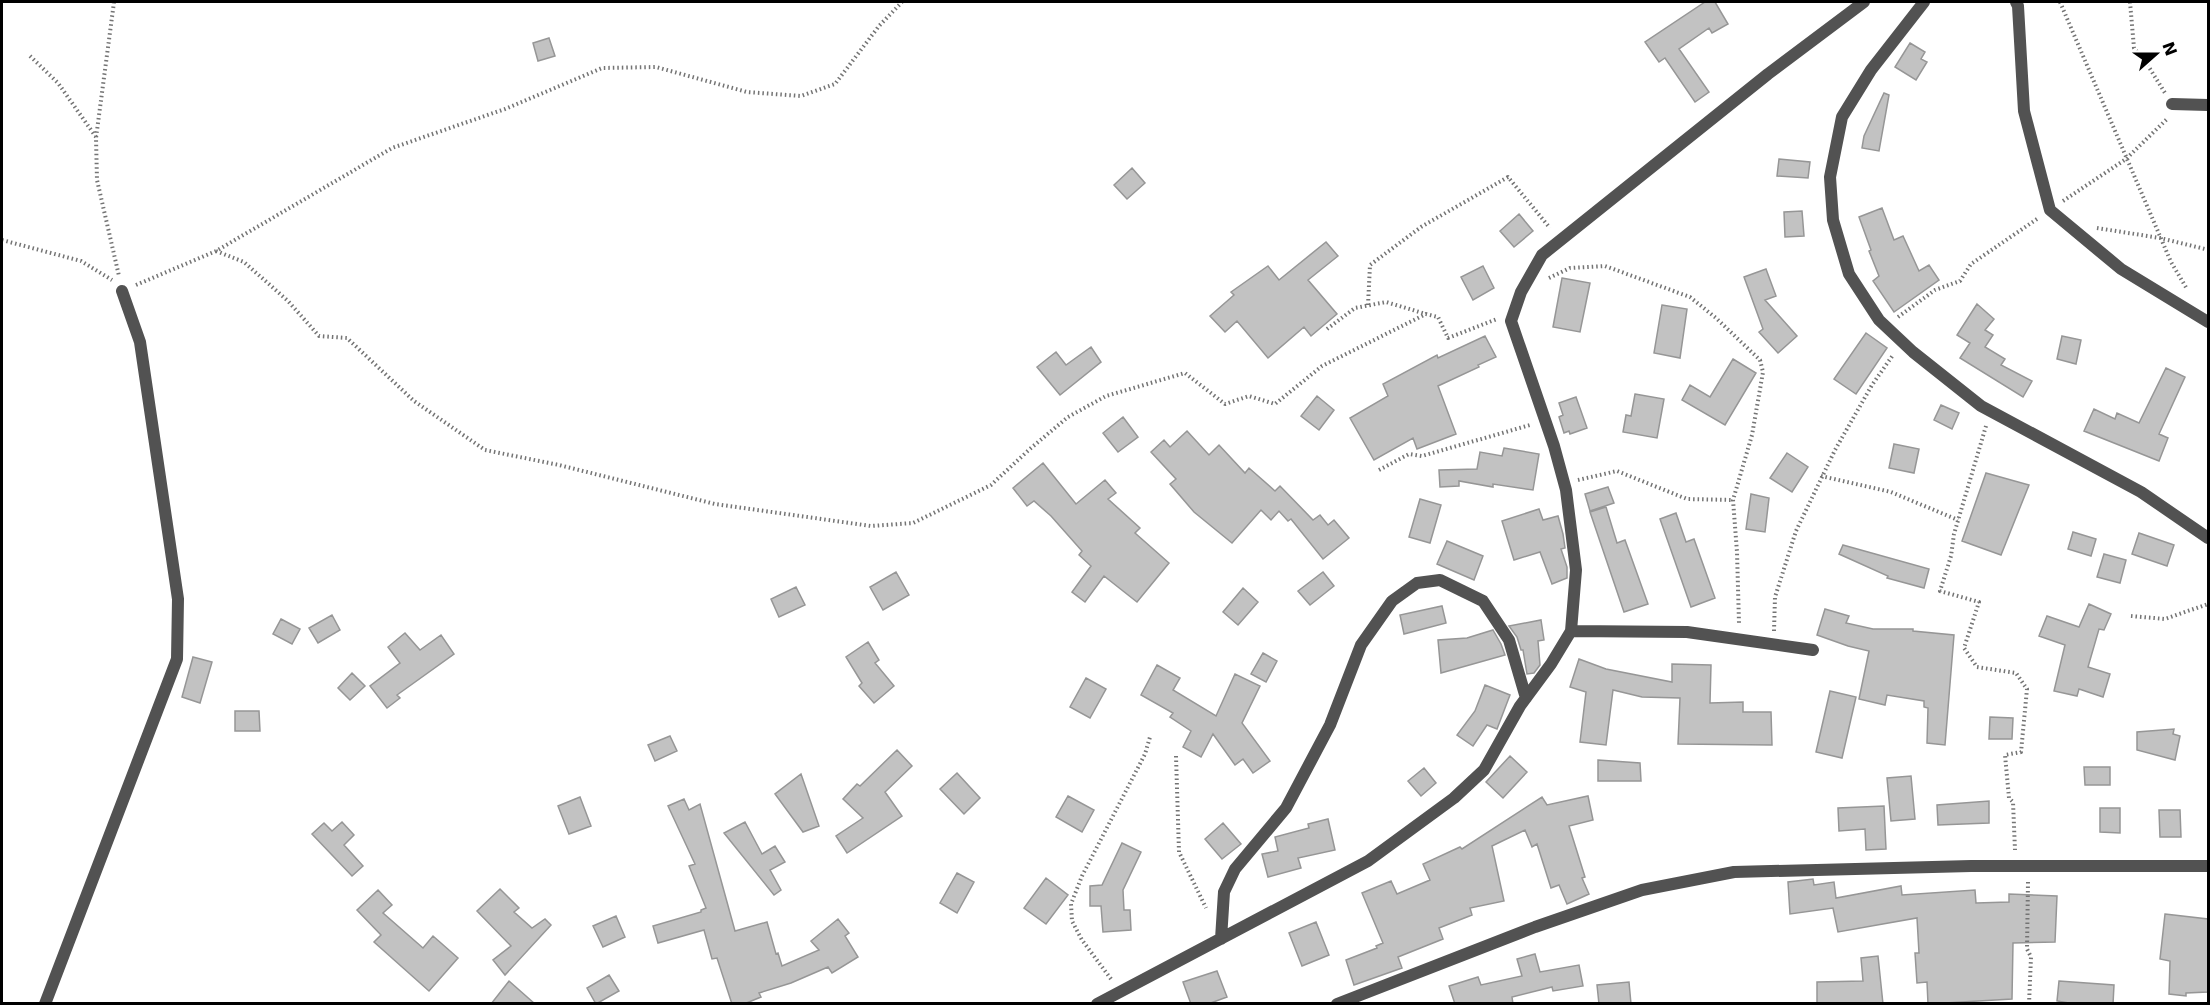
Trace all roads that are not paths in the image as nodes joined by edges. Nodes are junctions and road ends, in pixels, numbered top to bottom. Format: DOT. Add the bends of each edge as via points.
graph roads {
  1 [pos="1864,2"];
  2 [pos="1924,2"];
  3 [pos="2016,2"];
  4 [pos="2172,104"];
  5 [pos="2208,105"];
  6 [pos="122,291"];
  7 [pos="2208,322"];
  8 [pos="2208,538"];
  9 [pos="1571,631"];
  10 [pos="1813,651"];
  11 [pos="1526,698"];
  12 [pos="2208,867"];
  13 [pos="1221,939"];
  14 [pos="45,1004"];
  15 [pos="1097,1004"];
  16 [pos="1337,1004"];
  1 -- 9 [label="street" via="1542,255 1521,292 1511,321 1564,483 1576,570"];
  2 -- 8 [label="street" via="1871,70 1842,117 1830,177 1833,220 1850,274 1879,320 1981,406 2141,492"];
  3 -- 7 [label="street" via="2024,111 2050,210 2121,269"];
  4 -- 5 [label="street"];
  6 -- 14 [label="street" via="140,342 178,599 177,659"];
  9 -- 10 [label="street" via="1687,632"];
  9 -- 11 [label="street"];
  11 -- 13 [label="street" via="1484,770 1454,798 1368,861"];
  11 -- 13 [label="street" via="1509,640 1483,601 1440,580 1417,583 1392,601 1361,645 1330,725 1286,808 1235,869 1224,892"];
  12 -- 16 [label="street" via="1734,872 1642,890"];
  13 -- 15 [label="street"];
}
